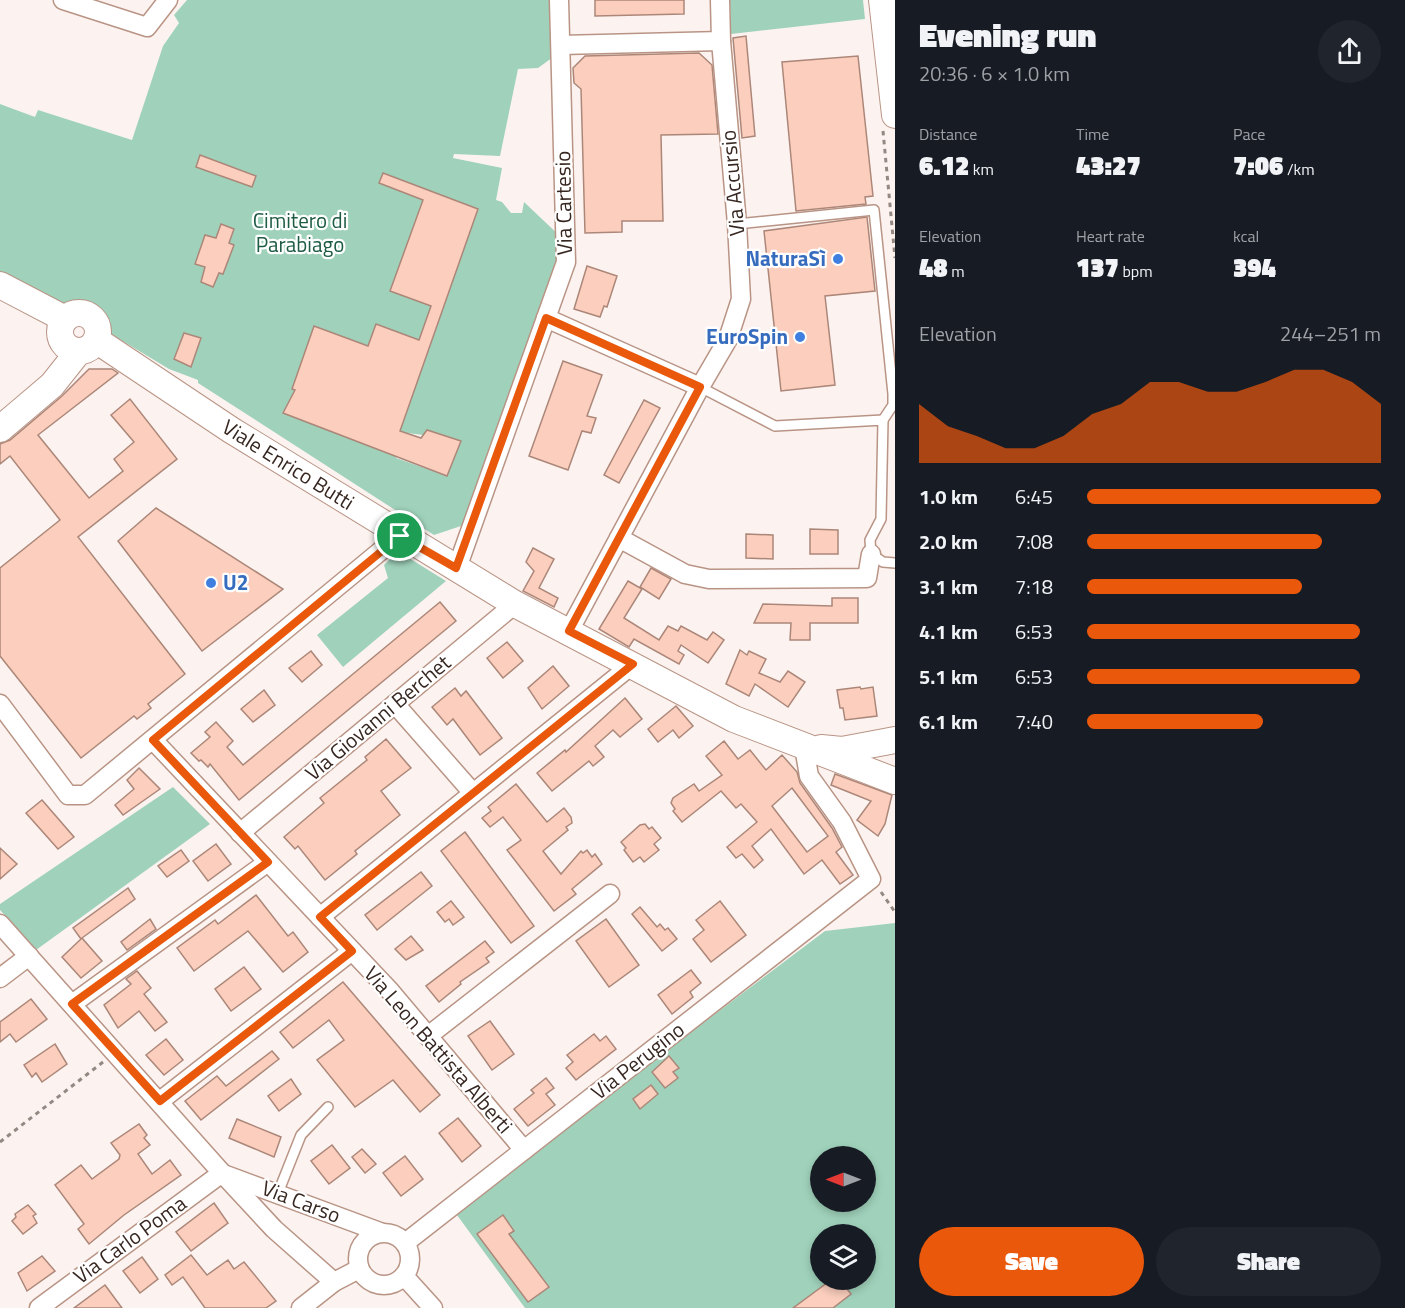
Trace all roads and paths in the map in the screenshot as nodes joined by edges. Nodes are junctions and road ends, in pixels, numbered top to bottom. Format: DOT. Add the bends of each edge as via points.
graph roads {
  1 [pos="63,0"];
  2 [pos="168,0"];
  3 [pos="559,0"];
  4 [pos="720,0"];
  5 [pos="882,0"];
  6 [pos="721,41"];
  7 [pos="561,45"];
  8 [pos="895,115"];
  9 [pos="738,224"];
  10 [pos="0,285"];
  11 [pos="546,318"];
  12 [pos="87,346"];
  13 [pos="700,387"];
  14 [pos="883,420"];
  15 [pos="0,429"];
  16 [pos="400,536"];
  17 [pos="619,538"];
  18 [pos="871,554"];
  19 [pos="895,563"];
  20 [pos="456,568"];
  21 [pos="515,604"];
  22 [pos="569,631"];
  23 [pos="633,664"];
  24 [pos="0,704"];
  25 [pos="395,704"];
  26 [pos="153,740"];
  27 [pos="895,740"];
  28 [pos="804,747"];
  29 [pos="895,781"];
  30 [pos="473,793"];
  31 [pos="240,833"];
  32 [pos="268,862"];
  33 [pos="871,879"];
  34 [pos="609,894"];
  35 [pos="895,912"];
  36 [pos="320,917"];
  37 [pos="0,924"];
  38 [pos="352,951"];
  39 [pos="29,956"];
  40 [pos="0,978"];
  41 [pos="72,1004"];
  42 [pos="428,1036"];
  43 [pos="115,1052"];
  44 [pos="160,1101"];
  45 [pos="328,1107"];
  46 [pos="0,1142"];
  47 [pos="524,1150"];
  48 [pos="222,1173"];
  49 [pos="278,1193"];
  50 [pos="380,1232"];
  51 [pos="405,1243"];
  52 [pos="359,1269"];
  53 [pos="404,1276"];
  54 [pos="334,1282"];
  55 [pos="39,1308"];
  56 [pos="301,1308"];
  57 [pos="434,1308"];
  1 -- 2 [label="street" via="147,27"];
  3 -- 7 [label="street, Via Cartesio"];
  4 -- 6 [label="street, Via Accursio"];
  5 -- 8 [label="street"];
  6 -- 7 [label="street"];
  6 -- 9 [label="street, Via Accursio"];
  7 -- 11 [label="street, Via Cartesio" via="566,262"];
  9 -- 13 [label="street, Via Accursio" via="741,299 728,339"];
  9 -- 14 [label="lane" via="874,210 893,394 893,405"];
  10 -- 12 [label="street" via="65,319 79,313 87,315 96,326"];
  11 -- 13 [label="street"];
  11 -- 20 [label="street, Via Cartesio"];
  12 -- 15 [label="street" via="52,385"];
  12 -- 16 [label="street, Viale Enrico Butti" via="193,406"];
  13 -- 14 [label="lane" via="775,426"];
  13 -- 17 [label="street, Via Accursio"];
  14 -- 18 [label="lane" via="881,519 870,540"];
  16 -- 20 [label="street, Viale Enrico Butti"];
  16 -- 26 [label="street"];
  17 -- 18 [label="street" via="685,574 709,579 867,579"];
  17 -- 22 [label="street, Via Accursio"];
  18 -- 19 [label="lane" via="883,562"];
  20 -- 21 [label="street, Viale Enrico Butti"];
  21 -- 22 [label="street, Viale Enrico Butti"];
  21 -- 25 [label="street, Via Giovanni Berchet"];
  22 -- 23 [label="street, Viale Enrico Butti"];
  23 -- 28 [label="street, Viale Enrico Butti" via="734,719"];
  23 -- 30 [label="street"];
  24 -- 26 [label="street" via="68,795 85,795"];
  25 -- 30 [label="street"];
  25 -- 31 [label="street, Via Giovanni Berchet"];
  26 -- 31 [label="street, Via Leon Battista Alberti"];
  27 -- 28 [label="street" via="842,750"];
  28 -- 29 [label="street, Viale Enrico Butti"];
  28 -- 33 [label="street" via="809,776 842,822"];
  30 -- 36 [label="street"];
  31 -- 32 [label="street, Via Leon Battista Alberti"];
  32 -- 36 [label="street, Via Leon Battista Alberti"];
  32 -- 41 [label="street"];
  33 -- 35 [label="path"];
  33 -- 47 [label="street, Via Perugino"];
  34 -- 42 [label="street"];
  36 -- 38 [label="street, Via Leon Battista Alberti"];
  37 -- 39 [label="street, Via Carso"];
  38 -- 42 [label="street, Via Leon Battista Alberti"];
  38 -- 44 [label="street"];
  39 -- 40 [label="street"];
  39 -- 41 [label="street, Via Carso"];
  41 -- 43 [label="street, Via Carso"];
  42 -- 47 [label="street, Via Leon Battista Alberti"];
  43 -- 44 [label="street, Via Carso"];
  43 -- 46 [label="path"];
  44 -- 48 [label="street, Via Carso"];
  45 -- 49 [label="lane" via="301,1135"];
  47 -- 51 [label="street, Via Perugino"];
  48 -- 49 [label="street, Via Carso"];
  48 -- 54 [label="street, Via Carso" via="274,1229"];
  48 -- 55 [label="street, Via Carlo Poma"];
  49 -- 50 [label="street, Via Carso"];
  50 -- 51 [label="street" via="394,1234"];
  50 -- 52 [label="street" via="361,1245"];
  51 -- 53 [label="street" via="410,1260"];
  52 -- 53 [label="street" via="371,1282 380,1285 397,1282"];
  52 -- 54 [label="street"];
  53 -- 57 [label="street"];
  54 -- 56 [label="street"];
}
